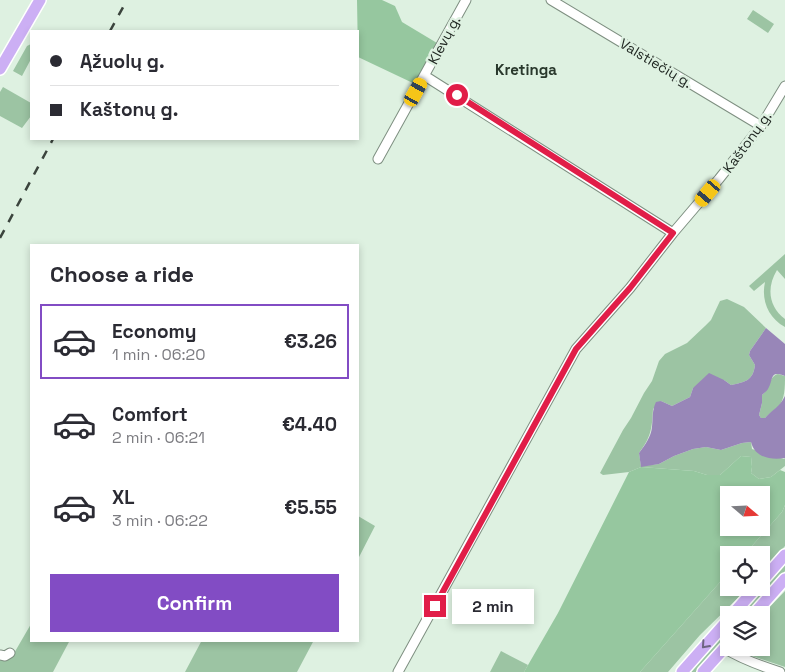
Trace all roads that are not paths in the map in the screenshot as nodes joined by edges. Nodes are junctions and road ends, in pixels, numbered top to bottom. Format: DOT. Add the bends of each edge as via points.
graph roads {
  1 [pos="40,0"];
  2 [pos="466,0"];
  3 [pos="550,0"];
  4 [pos="0,69"];
  5 [pos="425,76"];
  6 [pos="785,86"];
  7 [pos="761,126"];
  8 [pos="378,159"];
  9 [pos="673,233"];
  10 [pos="785,555"];
  11 [pos="770,572"];
  12 [pos="785,579"];
  13 [pos="749,596"];
  14 [pos="740,606"];
  15 [pos="761,606"];
  16 [pos="720,629"];
  17 [pos="10,653"];
  18 [pos="720,653"];
  19 [pos="0,654"];
  20 [pos="737,656"];
  21 [pos="398,672"];
  22 [pos="682,672"];
  23 [pos="703,672"];
  24 [pos="780,672"];
  1 -- 4 [label="main road"];
  2 -- 5 [label="street, Klevų g."];
  3 -- 7 [label="street, Valstiečių g."];
  5 -- 8 [label="street, Klevų g."];
  5 -- 9 [label="street"];
  6 -- 7 [label="street, Kaštonų g."];
  7 -- 9 [label="street, Kaštonų g."];
  9 -- 21 [label="street, Kaštonų g." via="576,349"];
  10 -- 11 [label="main road"];
  12 -- 15 [label="main road"];
  13 -- 14 [label="main road"];
  16 -- 22 [label="main road, one-way"];
  17 -- 19 [label="street"];
  18 -- 23 [label="main road"];
  20 -- 24 [label="street"];
}
